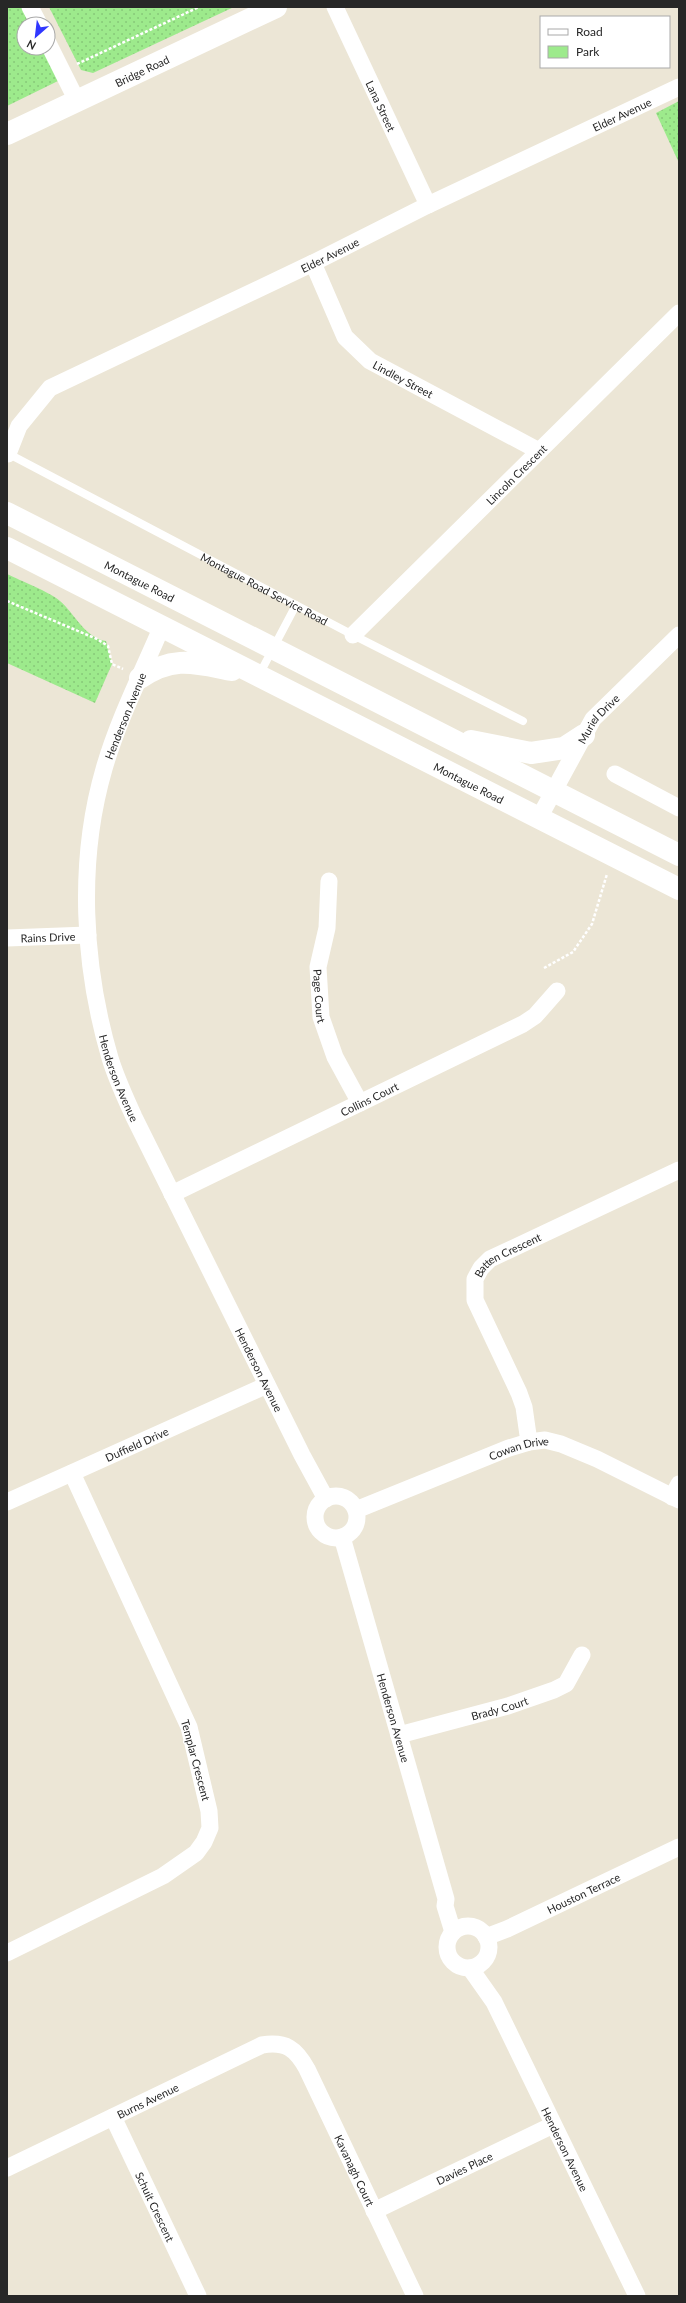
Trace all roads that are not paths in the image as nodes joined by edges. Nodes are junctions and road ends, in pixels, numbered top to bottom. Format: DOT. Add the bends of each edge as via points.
graph roads {
  1 [pos="30,7"];
  2 [pos="276,7"];
  3 [pos="335,7"];
  4 [pos="35,16"];
  5 [pos="54,56"];
  6 [pos="679,87"];
  7 [pos="77,101"];
  8 [pos="7,134"];
  9 [pos="428,205"];
  10 [pos="313,263"];
  11 [pos="679,313"];
  12 [pos="539,451"];
  13 [pos="7,453"];
  14 [pos="7,513"];
  15 [pos="7,548"];
  16 [pos="174,598"];
  17 [pos="296,605"];
  18 [pos="162,626"];
  19 [pos="353,635"];
  20 [pos="679,636"];
  21 [pos="272,648"];
  22 [pos="259,676"];
  23 [pos="140,678"];
  24 [pos="523,721"];
  25 [pos="584,735"];
  26 [pos="444,736"];
  27 [pos="615,774"];
  28 [pos="553,790"];
  29 [pos="679,808"];
  30 [pos="539,818"];
  31 [pos="679,855"];
  32 [pos="329,882"];
  33 [pos="679,889"];
  34 [pos="88,936"];
  35 [pos="7,938"];
  36 [pos="556,991"];
  37 [pos="360,1103"];
  38 [pos="679,1170"];
  39 [pos="172,1194"];
  40 [pos="267,1385"];
  41 [pos="529,1442"];
  42 [pos="72,1473"];
  43 [pos="677,1494"];
  44 [pos="326,1499"];
  45 [pos="7,1502"];
  46 [pos="356,1510"];
  47 [pos="342,1537"];
  48 [pos="582,1655"];
  49 [pos="399,1735"];
  50 [pos="679,1847"];
  51 [pos="460,1929"];
  52 [pos="486,1937"];
  53 [pos="7,1953"];
  54 [pos="477,1964"];
  55 [pos="290,2048"];
  56 [pos="113,2117"];
  57 [pos="553,2125"];
  58 [pos="7,2168"];
  59 [pos="374,2211"];
  60 [pos="198,2296"];
  61 [pos="415,2296"];
  62 [pos="637,2296"];
  1 -- 4 [label="street"];
  2 -- 7 [label="main road, Bridge Road"];
  3 -- 9 [label="street, Lana Street"];
  5 -- 7 [label="street"];
  6 -- 9 [label="street, Elder Avenue"];
  7 -- 8 [label="main road, Bridge Road"];
  9 -- 10 [label="street, Elder Avenue"];
  10 -- 12 [label="street, Lindley Street" via="345,338 370,361"];
  10 -- 13 [label="street, Elder Avenue" via="50,388 20,426"];
  11 -- 12 [label="street, Lincoln Crescent"];
  12 -- 19 [label="street, Lincoln Crescent"];
  13 -- 17 [label="lane, Montague Road Service Road"];
  14 -- 16 [label="main road, Montague Road"];
  15 -- 18 [label="main road, Montague Road"];
  16 -- 18 [label="main road"];
  16 -- 21 [label="main road, Montague Road"];
  17 -- 19 [label="lane, Montague Road Service Road"];
  17 -- 21 [label="lane"];
  18 -- 22 [label="main road, Montague Road"];
  18 -- 23 [label="street, Henderson Avenue"];
  19 -- 24 [label="lane, Montague Road Service Road"];
  20 -- 25 [label="street, Muriel Drive" via="592,719"];
  21 -- 22 [label="lane"];
  21 -- 26 [label="main road, Montague Road"];
  22 -- 23 [label="main road" via="186,662 154,669"];
  22 -- 30 [label="main road, Montague Road"];
  23 -- 34 [label="street, Henderson Avenue" via="113,740 95,805 90,842"];
  25 -- 26 [label="main road" via="564,748 531,753"];
  25 -- 28 [label="street, Muriel Drive"];
  26 -- 28 [label="main road, Montague Road"];
  27 -- 29 [label="street"];
  28 -- 30 [label="street, Muriel Drive"];
  28 -- 31 [label="main road, Montague Road"];
  30 -- 33 [label="main road, Montague Road"];
  32 -- 37 [label="street, Page Court" via="327,928 318,967 321,1017 335,1057"];
  34 -- 35 [label="street, Rains Drive"];
  34 -- 39 [label="street, Henderson Avenue" via="94,992 110,1060 134,1117"];
  36 -- 37 [label="street, Collins Court" via="535,1016 524,1024"];
  37 -- 39 [label="street, Collins Court"];
  38 -- 41 [label="street, Batten Crescent" via="490,1259 481,1268 475,1279 475,1300 519,1393 524,1407"];
  39 -- 40 [label="street, Henderson Avenue"];
  40 -- 42 [label="street, Duffield Drive"];
  40 -- 44 [label="street, Henderson Avenue"];
  41 -- 43 [label="street, Cowan Drive" via="545,1440 561,1444"];
  41 -- 46 [label="street, Cowan Drive"];
  42 -- 45 [label="street, Duffield Drive"];
  42 -- 53 [label="street, Templar Crescent" via="189,1727 209,1811 210,1828 196,1853 169,1872"];
  44 -- 46 [label="street" via="339,1496 346,1499"];
  44 -- 47 [label="street" via="318,1508 316,1523 327,1536"];
  46 -- 47 [label="street" via="355,1527"];
  47 -- 49 [label="street, Henderson Avenue"];
  48 -- 49 [label="street, Brady Court" via="566,1684 554,1690 508,1706"];
  49 -- 51 [label="street, Henderson Avenue" via="446,1899"];
  50 -- 52 [label="street, Houston Terrace"];
  51 -- 52 [label="street" via="478,1928"];
  51 -- 54 [label="street" via="446,1945 447,1953 458,1966"];
  52 -- 54 [label="street" via="489,1949"];
  54 -- 57 [label="street, Henderson Avenue"];
  55 -- 56 [label="street, Burns Avenue" via="273,2044 262,2045"];
  55 -- 59 [label="street, Kavanagh Court" via="299,2055 307,2069"];
  56 -- 58 [label="street, Burns Avenue"];
  56 -- 60 [label="street, Schuit Crescent"];
  57 -- 59 [label="street, Davies Place"];
  57 -- 62 [label="street, Henderson Avenue"];
  59 -- 61 [label="street, Kavanagh Court"];
}
